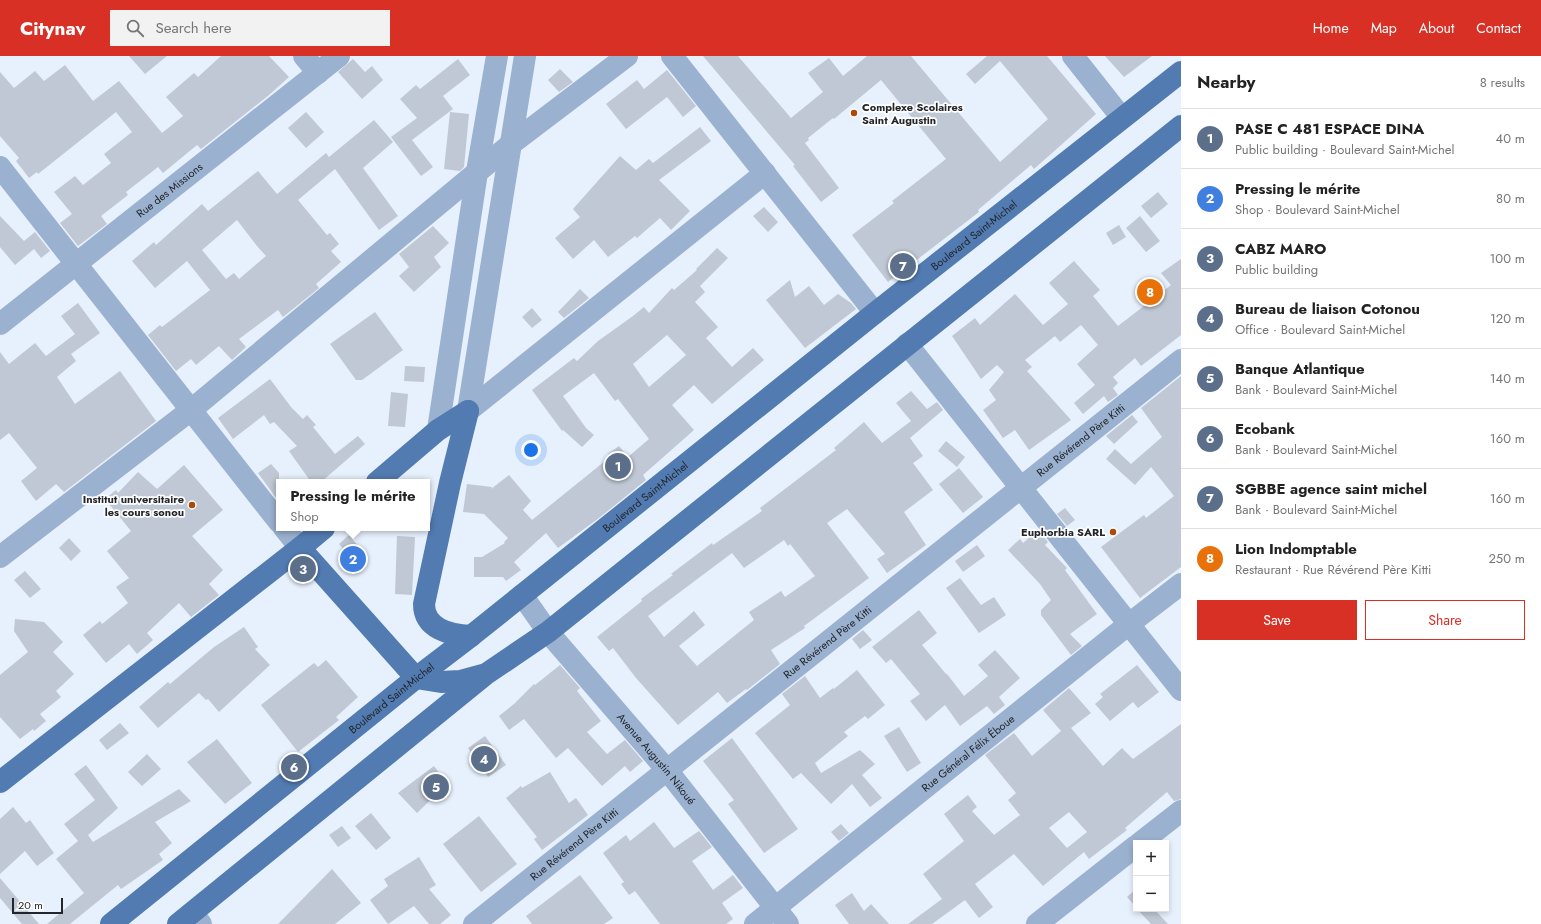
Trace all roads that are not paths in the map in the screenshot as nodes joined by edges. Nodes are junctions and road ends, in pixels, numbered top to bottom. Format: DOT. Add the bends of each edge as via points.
graph roads {
  1 [pos="304,56"];
  2 [pos="339,56"];
  3 [pos="496,56"];
  4 [pos="525,56"];
  5 [pos="627,56"];
  6 [pos="672,56"];
  7 [pos="1073,56"];
  8 [pos="318,72"];
  9 [pos="1181,72"];
  10 [pos="1122,118"];
  11 [pos="1181,126"];
  12 [pos="511,144"];
  13 [pos="0,167"];
  14 [pos="477,172"];
  15 [pos="765,173"];
  16 [pos="76,264"];
  17 [pos="875,313"];
  18 [pos="0,324"];
  19 [pos="907,344"];
  20 [pos="1181,360"];
  21 [pos="191,410"];
  22 [pos="468,411"];
  23 [pos="438,430"];
  24 [pos="381,479"];
  25 [pos="450,483"];
  26 [pos="1021,488"];
  27 [pos="276,518"];
  28 [pos="286,531"];
  29 [pos="320,531"];
  30 [pos="300,548"];
  31 [pos="0,557"];
  32 [pos="1181,584"];
  33 [pos="522,595"];
  34 [pos="1129,624"];
  35 [pos="548,632"];
  36 [pos="471,636"];
  37 [pos="486,674"];
  38 [pos="416,678"];
  39 [pos="1181,690"];
  40 [pos="666,770"];
  41 [pos="0,782"];
  42 [pos="1181,811"];
  43 [pos="1144,840"];
  44 [pos="1133,848"];
  45 [pos="782,916"];
  46 [pos="190,920"];
  47 [pos="111,924"];
  48 [pos="474,924"];
  49 [pos="755,924"];
  50 [pos="1037,924"];
  1 -- 8 [label="street"];
  2 -- 8 [label="street, Rue des Missions"];
  3 -- 14 [label="street"];
  4 -- 12 [label="street"];
  5 -- 12 [label="street"];
  6 -- 15 [label="street"];
  7 -- 10 [label="street"];
  8 -- 16 [label="street, Rue des Missions"];
  9 -- 10 [label="main road, Boulevard Saint-Michel"];
  10 -- 17 [label="main road, Boulevard Saint-Michel"];
  11 -- 19 [label="main road"];
  12 -- 14 [label="street"];
  12 -- 22 [label="street"];
  13 -- 16 [label="street"];
  14 -- 21 [label="street"];
  14 -- 23 [label="street"];
  15 -- 17 [label="street"];
  15 -- 22 [label="street"];
  16 -- 18 [label="street, Rue des Missions"];
  16 -- 21 [label="street"];
  17 -- 33 [label="main road, Boulevard Saint-Michel"];
  19 -- 26 [label="street"];
  19 -- 35 [label="main road"];
  20 -- 26 [label="street, Rue Révérend Père Kitti"];
  21 -- 27 [label="street"];
  21 -- 31 [label="street"];
  22 -- 23 [label="main road"];
  22 -- 25 [label="main road"];
  23 -- 24 [label="main road"];
  23 -- 25 [label="main road"];
  25 -- 36 [label="main road" via="424,611 436,627 447,633"];
  26 -- 34 [label="street"];
  26 -- 40 [label="street, Rue Révérend Père Kitti"];
  28 -- 30 [label="street"];
  29 -- 30 [label="main road"];
  30 -- 38 [label="main road"];
  30 -- 41 [label="main road"];
  32 -- 34 [label="street, Rue Général Félix Éboue"];
  33 -- 35 [label="street, Avenue Augustin Nikoué"];
  33 -- 36 [label="main road, Boulevard Saint-Michel"];
  34 -- 39 [label="street"];
  34 -- 45 [label="street, Rue Général Félix Éboue"];
  35 -- 37 [label="main road"];
  35 -- 40 [label="street, Avenue Augustin Nikoué"];
  36 -- 38 [label="main road, Boulevard Saint-Michel"];
  37 -- 38 [label="main road" via="460,681 441,682"];
  37 -- 46 [label="main road"];
  38 -- 47 [label="main road, Boulevard Saint-Michel"];
  40 -- 45 [label="street, Avenue Augustin Nikoué"];
  40 -- 48 [label="street, Rue Révérend Père Kitti"];
  42 -- 43 [label="street"];
  44 -- 50 [label="street"];
  45 -- 49 [label="street, Rue Général Félix Éboue"];
}
